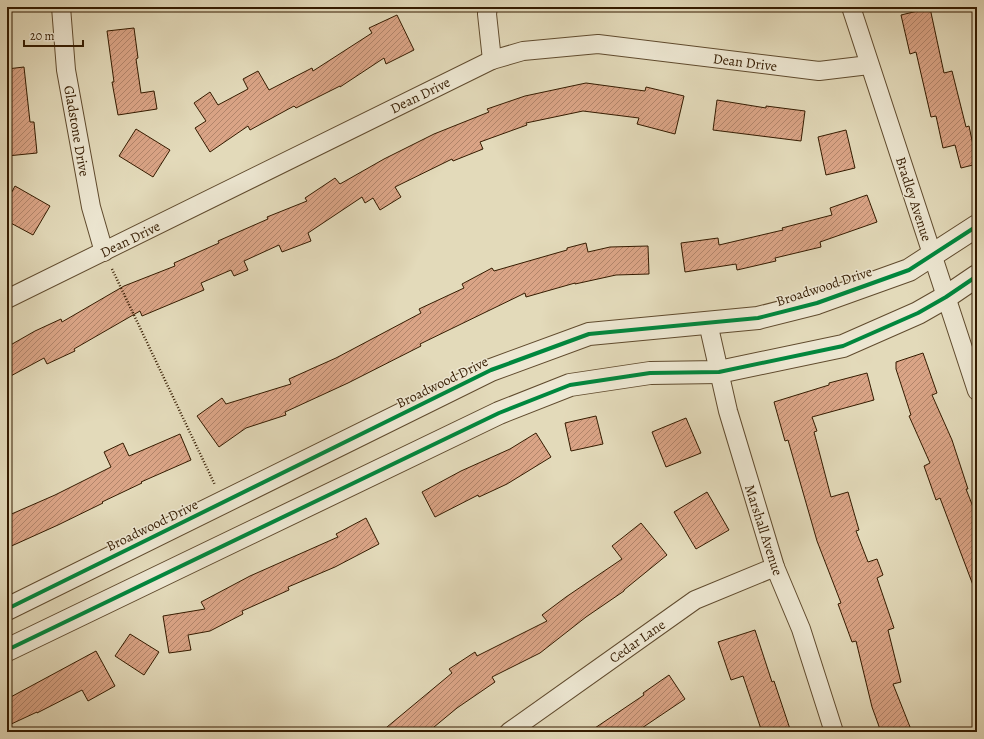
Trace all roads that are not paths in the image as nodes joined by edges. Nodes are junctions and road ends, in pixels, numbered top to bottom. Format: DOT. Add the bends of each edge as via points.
graph roads {
  1 [pos="61,7"];
  2 [pos="488,7"];
  3 [pos="850,7"];
  4 [pos="492,60"];
  5 [pos="869,65"];
  6 [pos="977,226"];
  7 [pos="104,252"];
  8 [pos="932,255"];
  9 [pos="977,276"];
  10 [pos="946,298"];
  11 [pos="7,300"];
  12 [pos="708,323"];
  13 [pos="719,372"];
  14 [pos="977,391"];
  15 [pos="775,567"];
  16 [pos="7,609"];
  17 [pos="7,650"];
  18 [pos="509,732"];
  19 [pos="834,732"];
  1 -- 7 [label="street, Gladstone Drive" via="66,70 91,207"];
  2 -- 4 [label="street" via="486,14"];
  3 -- 5 [label="street, Bradley Avenue"];
  4 -- 5 [label="street, Dean Drive" via="522,51 598,44 820,71"];
  4 -- 7 [label="street, Dean Drive"];
  5 -- 8 [label="street, Bradley Avenue"];
  6 -- 8 [label="street, Broadwood Drive"];
  7 -- 11 [label="street, Dean Drive"];
  8 -- 10 [label="street, Bradley Avenue"];
  8 -- 12 [label="street, Broadwood Drive" via="909,270 817,303 758,318"];
  9 -- 10 [label="street"];
  10 -- 13 [label="street" via="843,346"];
  10 -- 14 [label="street, Bradley Avenue"];
  12 -- 13 [label="street, Marshall Avenue"];
  12 -- 16 [label="street, Broadwood Drive" via="589,334 492,370"];
  13 -- 15 [label="street, Marshall Avenue" via="728,411"];
  13 -- 17 [label="street" via="650,373 570,385 499,413"];
  15 -- 18 [label="street, Cedar Lane" via="695,600"];
  15 -- 19 [label="street, Marshall Avenue" via="801,629"];
}
